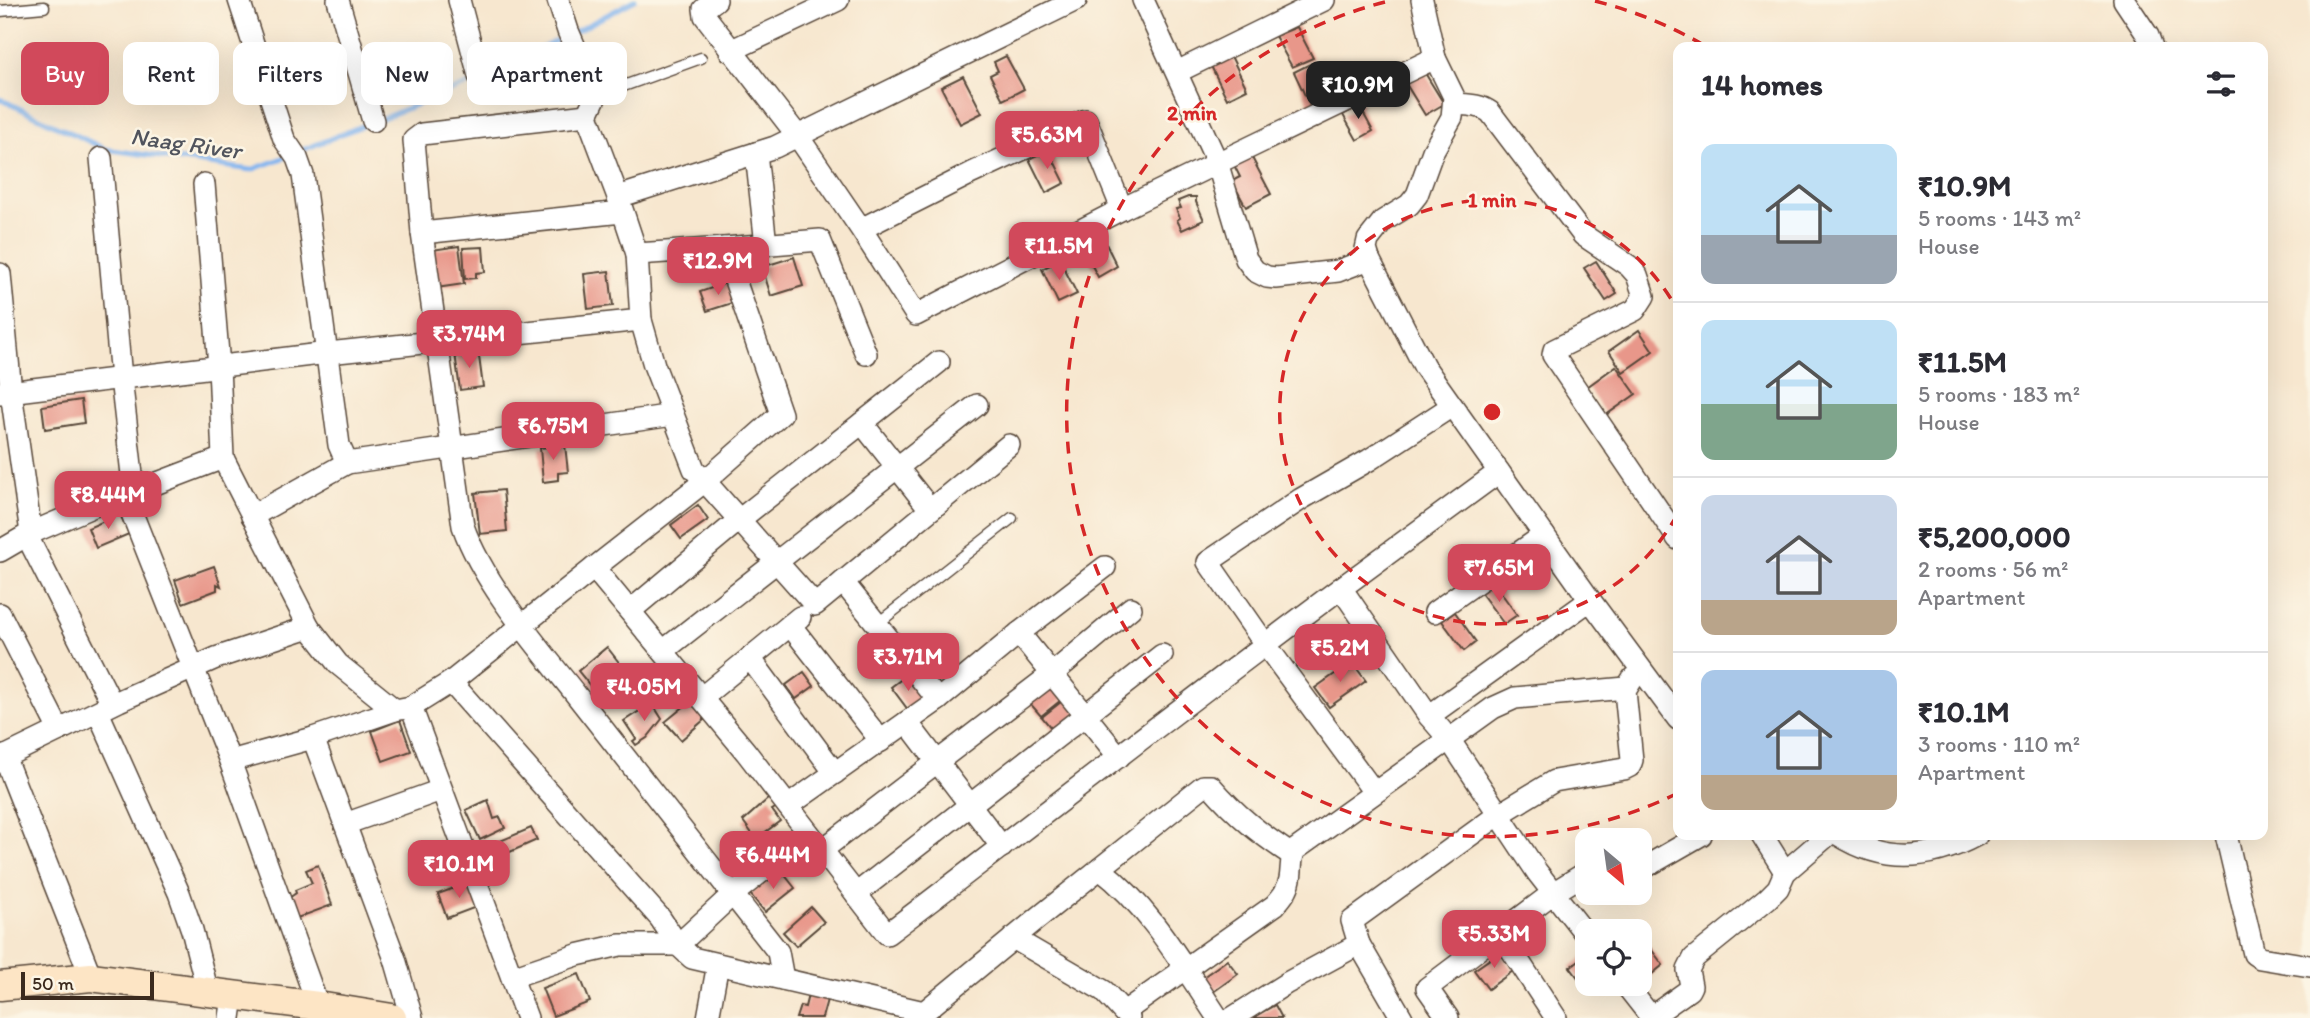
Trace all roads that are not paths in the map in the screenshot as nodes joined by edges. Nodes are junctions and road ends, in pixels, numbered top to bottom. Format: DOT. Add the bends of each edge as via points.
graph roads {
  1 [pos="338,0"];
  2 [pos="458,0"];
  3 [pos="558,0"];
  4 [pos="716,0"];
  5 [pos="838,0"];
  6 [pos="1076,0"];
  7 [pos="1143,0"];
  8 [pos="1324,0"];
  9 [pos="1422,0"];
  10 [pos="2124,0"];
  11 [pos="245,2"];
  12 [pos="44,7"];
  13 [pos="0,11"];
  14 [pos="470,42"];
  15 [pos="572,42"];
  16 [pos="2150,42"];
  17 [pos="730,51"];
  18 [pos="701,58"];
  19 [pos="1435,58"];
  20 [pos="1177,72"];
  21 [pos="627,90"];
  22 [pos="1454,104"];
  23 [pos="591,105"];
  24 [pos="373,121"];
  25 [pos="797,135"];
  26 [pos="755,153"];
  27 [pos="101,158"];
  28 [pos="1217,162"];
  29 [pos="204,184"];
  30 [pos="620,205"];
  31 [pos="1122,209"];
  32 [pos="860,229"];
  33 [pos="422,233"];
  34 [pos="766,245"];
  35 [pos="724,248"];
  36 [pos="637,254"];
  37 [pos="1369,259"];
  38 [pos="0,274"];
  39 [pos="641,320"];
  40 [pos="439,342"];
  41 [pos="328,353"];
  42 [pos="866,355"];
  43 [pos="939,362"];
  44 [pos="219,366"];
  45 [pos="121,378"];
  46 [pos="5,392"];
  47 [pos="977,405"];
  48 [pos="1452,406"];
  49 [pos="673,415"];
  50 [pos="862,422"];
  51 [pos="1009,445"];
  52 [pos="451,447"];
  53 [pos="223,458"];
  54 [pos="347,463"];
  55 [pos="896,468"];
  56 [pos="1499,472"];
  57 [pos="705,481"];
  58 [pos="129,493"];
  59 [pos="930,509"];
  60 [pos="252,516"];
  61 [pos="1012,518"];
  62 [pos="740,520"];
  63 [pos="1673,531"];
  64 [pos="29,535"];
  65 [pos="1544,535"];
  66 [pos="0,551"];
  67 [pos="777,562"];
  68 [pos="1105,567"];
  69 [pos="594,568"];
  70 [pos="843,582"];
  71 [pos="1341,588"];
  72 [pos="1590,600"];
  73 [pos="815,605"];
  74 [pos="1131,608"];
  75 [pos="630,611"];
  76 [pos="1435,612"];
  77 [pos="0,614"];
  78 [pos="877,624"];
  79 [pos="790,625"];
  80 [pos="523,626"];
  81 [pos="309,627"];
  82 [pos="1019,633"];
  83 [pos="1265,644"];
  84 [pos="663,651"];
  85 [pos="1162,655"];
  86 [pos="750,658"];
  87 [pos="194,668"];
  88 [pos="1641,669"];
  89 [pos="1052,674"];
  90 [pos="451,682"];
  91 [pos="1476,682"];
  92 [pos="1626,688"];
  93 [pos="701,698"];
  94 [pos="937,700"];
  95 [pos="105,708"];
  96 [pos="1493,708"];
  97 [pos="403,709"];
  98 [pos="1673,712"];
  99 [pos="1084,715"];
  100 [pos="1429,716"];
  101 [pos="907,722"];
  102 [pos="59,730"];
  103 [pos="313,738"];
  104 [pos="1449,739"];
  105 [pos="881,741"];
  106 [pos="2,757"];
  107 [pos="1119,757"];
  108 [pos="230,761"];
  109 [pos="937,762"];
  110 [pos="835,774"];
  111 [pos="441,789"];
  112 [pos="1374,792"];
  113 [pos="969,805"];
  114 [pos="788,806"];
  115 [pos="1498,815"];
  116 [pos="345,824"];
  117 [pos="1692,840"];
  118 [pos="1765,840"];
  119 [pos="1822,840"];
  120 [pos="1848,840"];
  121 [pos="1966,840"];
  122 [pos="2227,840"];
  123 [pos="816,842"];
  124 [pos="1002,847"];
  125 [pos="1299,848"];
  126 [pos="1652,863"];
  127 [pos="1100,869"];
  128 [pos="1785,872"];
  129 [pos="1575,879"];
  130 [pos="1553,893"];
  131 [pos="856,894"];
  132 [pos="732,895"];
  133 [pos="1575,921"];
  134 [pos="1501,934"];
  135 [pos="1013,938"];
  136 [pos="1359,944"];
  137 [pos="678,945"];
  138 [pos="718,964"];
  139 [pos="1184,967"];
  140 [pos="2310,967"];
  141 [pos="91,977"];
  142 [pos="512,977"];
  143 [pos="783,979"];
  144 [pos="1,984"];
  145 [pos="1639,996"];
  146 [pos="224,1002"];
  147 [pos="318,1006"];
  148 [pos="925,1015"];
  149 [pos="1126,1015"];
  150 [pos="1662,1015"];
  151 [pos="377,1017"];
  152 [pos="412,1018"];
  153 [pos="527,1018"];
  154 [pos="708,1018"];
  155 [pos="1218,1018"];
  156 [pos="1232,1018"];
  157 [pos="1402,1018"];
  158 [pos="1448,1018"];
  159 [pos="1556,1018"];
  1 -- 24 [label="street"];
  2 -- 14 [label="street"];
  3 -- 15 [label="street"];
  4 -- 17 [label="street" via="704,13"];
  5 -- 17 [label="street"];
  6 -- 25 [label="street"];
  7 -- 20 [label="street"];
  8 -- 20 [label="street"];
  9 -- 19 [label="street"];
  10 -- 16 [label="street"];
  11 -- 41 [label="street" via="284,139 300,166"];
  12 -- 13 [label="lane"];
  17 -- 25 [label="street"];
  18 -- 21 [label="lane"];
  19 -- 22 [label="street"];
  19 -- 28 [label="street"];
  20 -- 28 [label="street"];
  22 -- 37 [label="street" via="1417,195 1374,230 1366,249"];
  22 -- 63 [label="street" via="1490,112 1583,235 1637,275 1644,296 1635,310 1554,350 1553,355"];
  23 -- 30 [label="street"];
  23 -- 33 [label="street" via="422,134 414,140"];
  25 -- 26 [label="street"];
  25 -- 32 [label="street"];
  26 -- 30 [label="street"];
  26 -- 34 [label="street"];
  27 -- 45 [label="street"];
  28 -- 31 [label="street"];
  28 -- 37 [label="street" via="1246,259 1255,271 1276,278 1327,273"];
  29 -- 44 [label="street"];
  30 -- 33 [label="street"];
  30 -- 36 [label="street"];
  31 -- 32 [label="street" via="916,315"];
  31 -- 32 [label="street" via="1086,120"];
  33 -- 40 [label="street"];
  34 -- 35 [label="street"];
  34 -- 42 [label="street" via="820,240"];
  35 -- 36 [label="street"];
  35 -- 57 [label="street" via="781,414"];
  36 -- 39 [label="street"];
  37 -- 48 [label="street" via="1424,366"];
  38 -- 46 [label="street"];
  39 -- 40 [label="street"];
  39 -- 49 [label="street"];
  40 -- 41 [label="street"];
  40 -- 52 [label="street"];
  41 -- 44 [label="street"];
  41 -- 54 [label="street" via="339,444"];
  43 -- 50 [label="street"];
  44 -- 45 [label="street"];
  44 -- 53 [label="street"];
  45 -- 46 [label="street"];
  45 -- 58 [label="street"];
  46 -- 64 [label="street"];
  47 -- 55 [label="street"];
  48 -- 56 [label="street"];
  48 -- 83 [label="street" via="1208,562"];
  49 -- 52 [label="street"];
  49 -- 57 [label="street" via="694,469"];
  50 -- 55 [label="street"];
  50 -- 62 [label="street"];
  51 -- 59 [label="street"];
  52 -- 54 [label="street"];
  52 -- 80 [label="street" via="470,545"];
  53 -- 58 [label="street"];
  53 -- 60 [label="street"];
  54 -- 60 [label="street"];
  55 -- 59 [label="street"];
  55 -- 67 [label="street"];
  56 -- 65 [label="street"];
  56 -- 71 [label="street"];
  57 -- 62 [label="street"];
  57 -- 69 [label="street"];
  58 -- 64 [label="street"];
  58 -- 87 [label="street"];
  59 -- 70 [label="street"];
  60 -- 81 [label="street"];
  61 -- 78 [label="lane"];
  62 -- 67 [label="street"];
  62 -- 75 [label="street"];
  64 -- 66 [label="street"];
  64 -- 95 [label="street"];
  65 -- 72 [label="street"];
  65 -- 76 [label="street"];
  67 -- 73 [label="street"];
  67 -- 84 [label="street"];
  68 -- 82 [label="street"];
  69 -- 75 [label="street"];
  69 -- 80 [label="street"];
  70 -- 73 [label="street"];
  70 -- 78 [label="street"];
  71 -- 83 [label="street"];
  71 -- 100 [label="street"];
  72 -- 88 [label="street"];
  72 -- 91 [label="street"];
  73 -- 79 [label="street"];
  74 -- 89 [label="street"];
  75 -- 84 [label="street"];
  77 -- 102 [label="street"];
  78 -- 94 [label="street"];
  79 -- 86 [label="street"];
  79 -- 105 [label="street"];
  80 -- 90 [label="street"];
  80 -- 132 [label="street"];
  81 -- 87 [label="street"];
  81 -- 97 [label="street" via="338,664"];
  82 -- 89 [label="street"];
  82 -- 94 [label="street"];
  83 -- 107 [label="street"];
  83 -- 112 [label="street"];
  84 -- 93 [label="street"];
  85 -- 99 [label="street"];
  86 -- 93 [label="street"];
  86 -- 110 [label="street"];
  87 -- 95 [label="street"];
  87 -- 108 [label="street"];
  88 -- 92 [label="street"];
  88 -- 98 [label="street"];
  89 -- 99 [label="street"];
  89 -- 109 [label="street"];
  90 -- 97 [label="street"];
  90 -- 137 [label="street" via="660,918"];
  91 -- 96 [label="street"];
  91 -- 100 [label="street"];
  92 -- 96 [label="street" via="1515,698"];
  92 -- 115 [label="street" via="1630,766 1554,781"];
  93 -- 114 [label="street"];
  94 -- 101 [label="street"];
  95 -- 102 [label="street"];
  95 -- 146 [label="street"];
  96 -- 104 [label="street"];
  97 -- 103 [label="street"];
  97 -- 111 [label="street"];
  99 -- 107 [label="street"];
  99 -- 113 [label="street"];
  100 -- 104 [label="street"];
  101 -- 105 [label="street"];
  101 -- 109 [label="street"];
  102 -- 106 [label="street"];
  103 -- 108 [label="street"];
  103 -- 116 [label="street"];
  104 -- 112 [label="street"];
  104 -- 115 [label="street"];
  105 -- 110 [label="street"];
  106 -- 141 [label="street"];
  107 -- 124 [label="street"];
  108 -- 147 [label="street"];
  109 -- 113 [label="street"];
  109 -- 123 [label="street"];
  110 -- 114 [label="street"];
  111 -- 116 [label="street"];
  111 -- 142 [label="street"];
  112 -- 125 [label="street"];
  113 -- 124 [label="street"];
  113 -- 131 [label="street"];
  114 -- 123 [label="street"];
  115 -- 130 [label="street"];
  115 -- 136 [label="street" via="1352,921"];
  116 -- 152 [label="street"];
  117 -- 126 [label="street"];
  118 -- 128 [label="street"];
  119 -- 128 [label="street"];
  120 -- 121 [label="street" via="1883,853 1915,856 1940,852"];
  122 -- 140 [label="street" via="2254,954"];
  123 -- 131 [label="street"];
  123 -- 132 [label="street"];
  124 -- 131 [label="street" via="887,934"];
  125 -- 127 [label="street" via="1249,825 1208,785"];
  125 -- 139 [label="street" via="1286,893 1275,905"];
  127 -- 135 [label="street"];
  127 -- 139 [label="street" via="1133,898"];
  128 -- 150 [label="street" via="1767,899 1694,958 1689,970 1691,986"];
  129 -- 130 [label="street"];
  130 -- 133 [label="street"];
  130 -- 134 [label="street"];
  132 -- 137 [label="street"];
  132 -- 143 [label="street" via="778,952"];
  134 -- 158 [label="street" via="1427,988"];
  134 -- 159 [label="street"];
  135 -- 148 [label="street"];
  135 -- 149 [label="street" via="1096,985"];
  136 -- 156 [label="street"];
  136 -- 157 [label="street"];
  137 -- 138 [label="street" via="692,958"];
  137 -- 142 [label="street" via="620,945"];
  138 -- 143 [label="street"];
  138 -- 154 [label="street"];
  139 -- 149 [label="street"];
  139 -- 155 [label="street"];
  141 -- 144 [label="street"];
  141 -- 146 [label="street"];
  142 -- 153 [label="street"];
  143 -- 148 [label="street"];
  145 -- 150 [label="street"];
  146 -- 147 [label="street"];
  147 -- 151 [label="street"];
}
